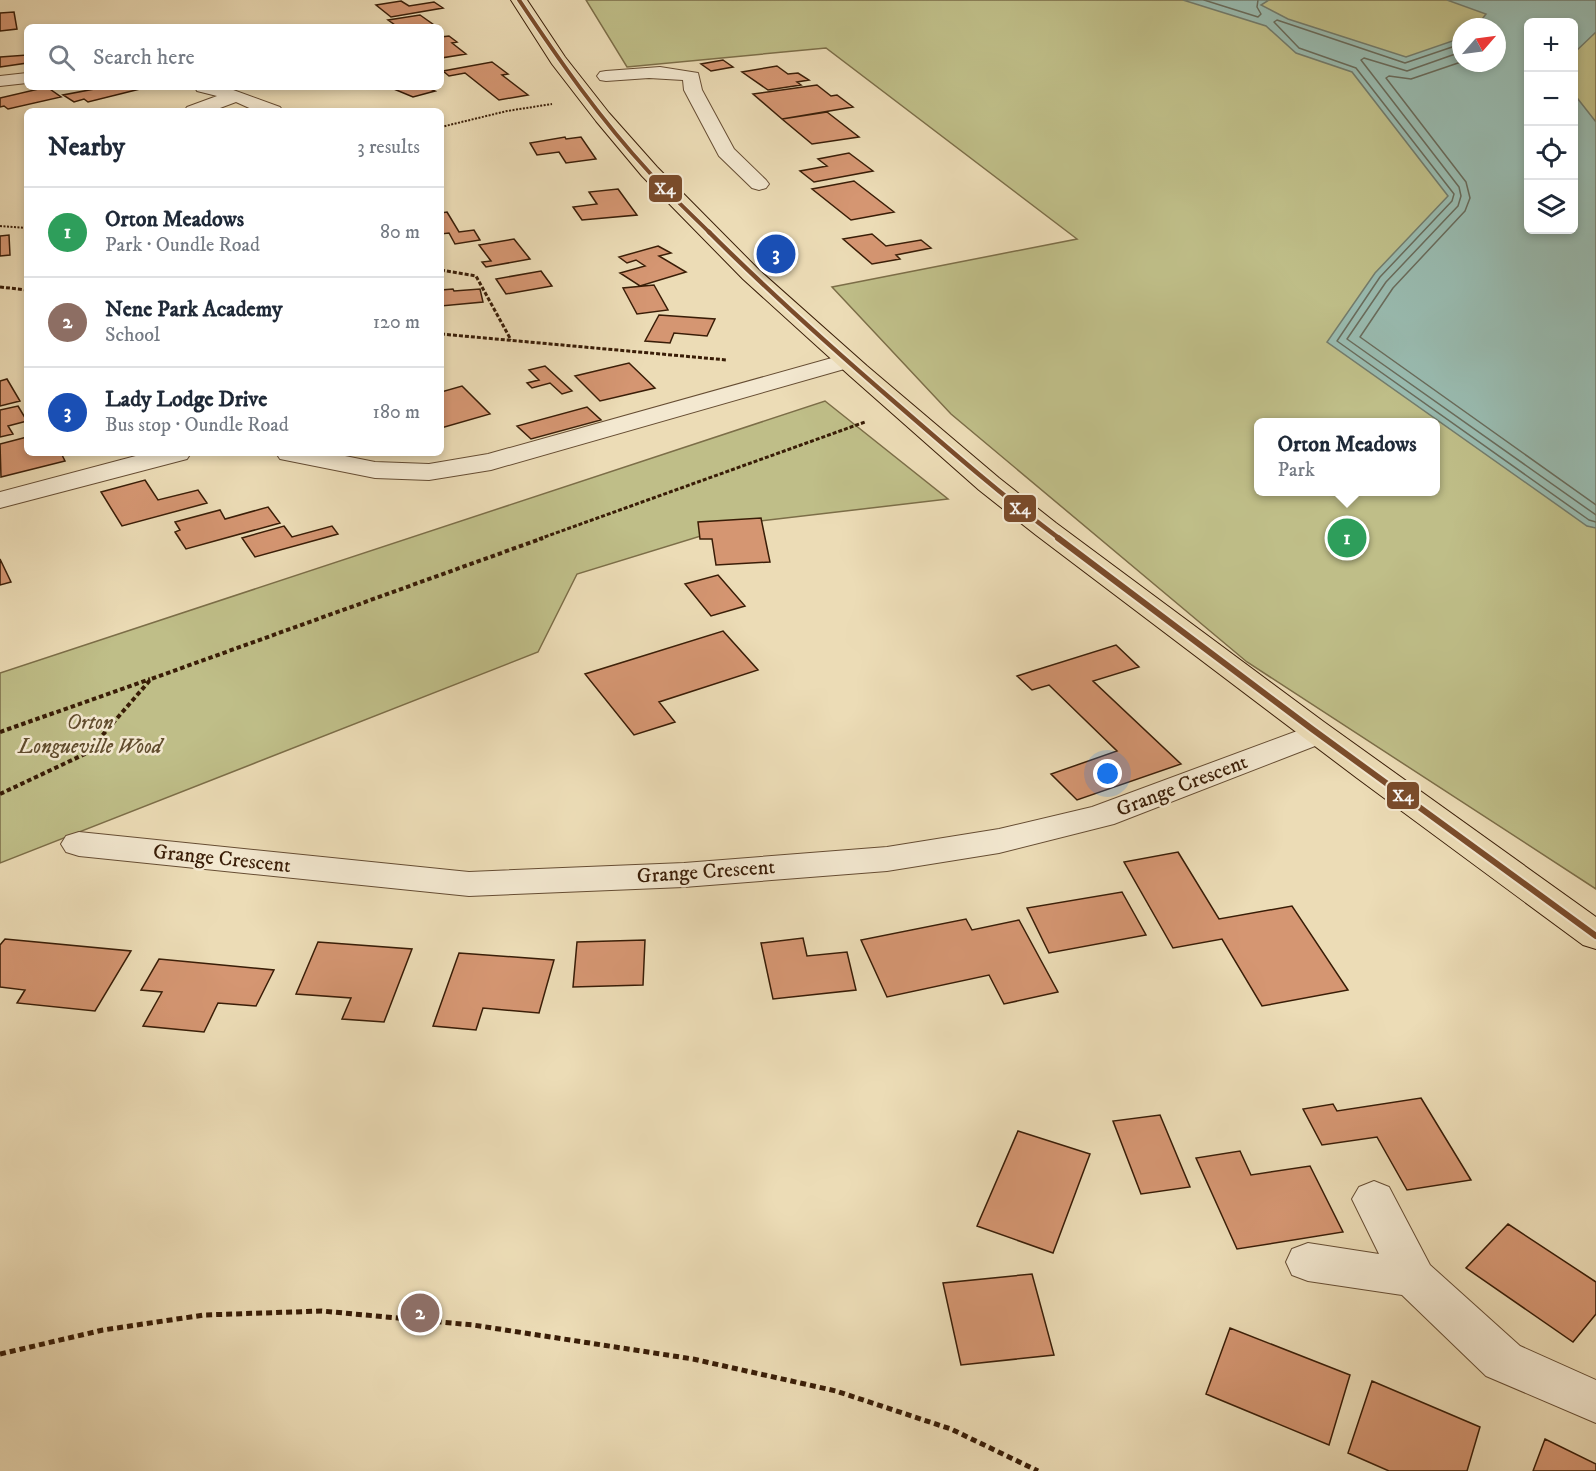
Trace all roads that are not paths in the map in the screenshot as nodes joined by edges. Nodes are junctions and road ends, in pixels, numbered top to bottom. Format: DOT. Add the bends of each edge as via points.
graph roads {
  1 [pos="519,0"];
  2 [pos="606,76"];
  3 [pos="24,78"];
  4 [pos="0,81"];
  5 [pos="215,90"];
  6 [pos="236,96"];
  7 [pos="202,108"];
  8 [pos="266,108"];
  9 [pos="759,184"];
  10 [pos="846,361"];
  11 [pos="167,456"];
  12 [pos="304,456"];
  13 [pos="0,500"];
  14 [pos="1316,734"];
  15 [pos="79,844"];
  16 [pos="1596,936"];
  17 [pos="1374,1199"];
  18 [pos="1308,1262"];
  19 [pos="1414,1278"];
  20 [pos="1596,1402"];
  1 -- 10 [label="main road" via="561,64 616,134 745,270"];
  2 -- 9 [label="street" via="649,72 692,77 693,90 726,152"];
  3 -- 4 [label="street"];
  5 -- 6 [label="street"];
  6 -- 7 [label="street"];
  6 -- 8 [label="street"];
  10 -- 12 [label="street" via="490,462 429,472 375,470"];
  10 -- 14 [label="main road" via="990,485"];
  11 -- 13 [label="street"];
  14 -- 15 [label="street, Grange Crescent" via="1102,816 999,841 887,859 684,875 469,884"];
  14 -- 16 [label="main road"];
  17 -- 19 [label="street"];
  18 -- 19 [label="street"];
  19 -- 20 [label="street" via="1503,1361"];
}
